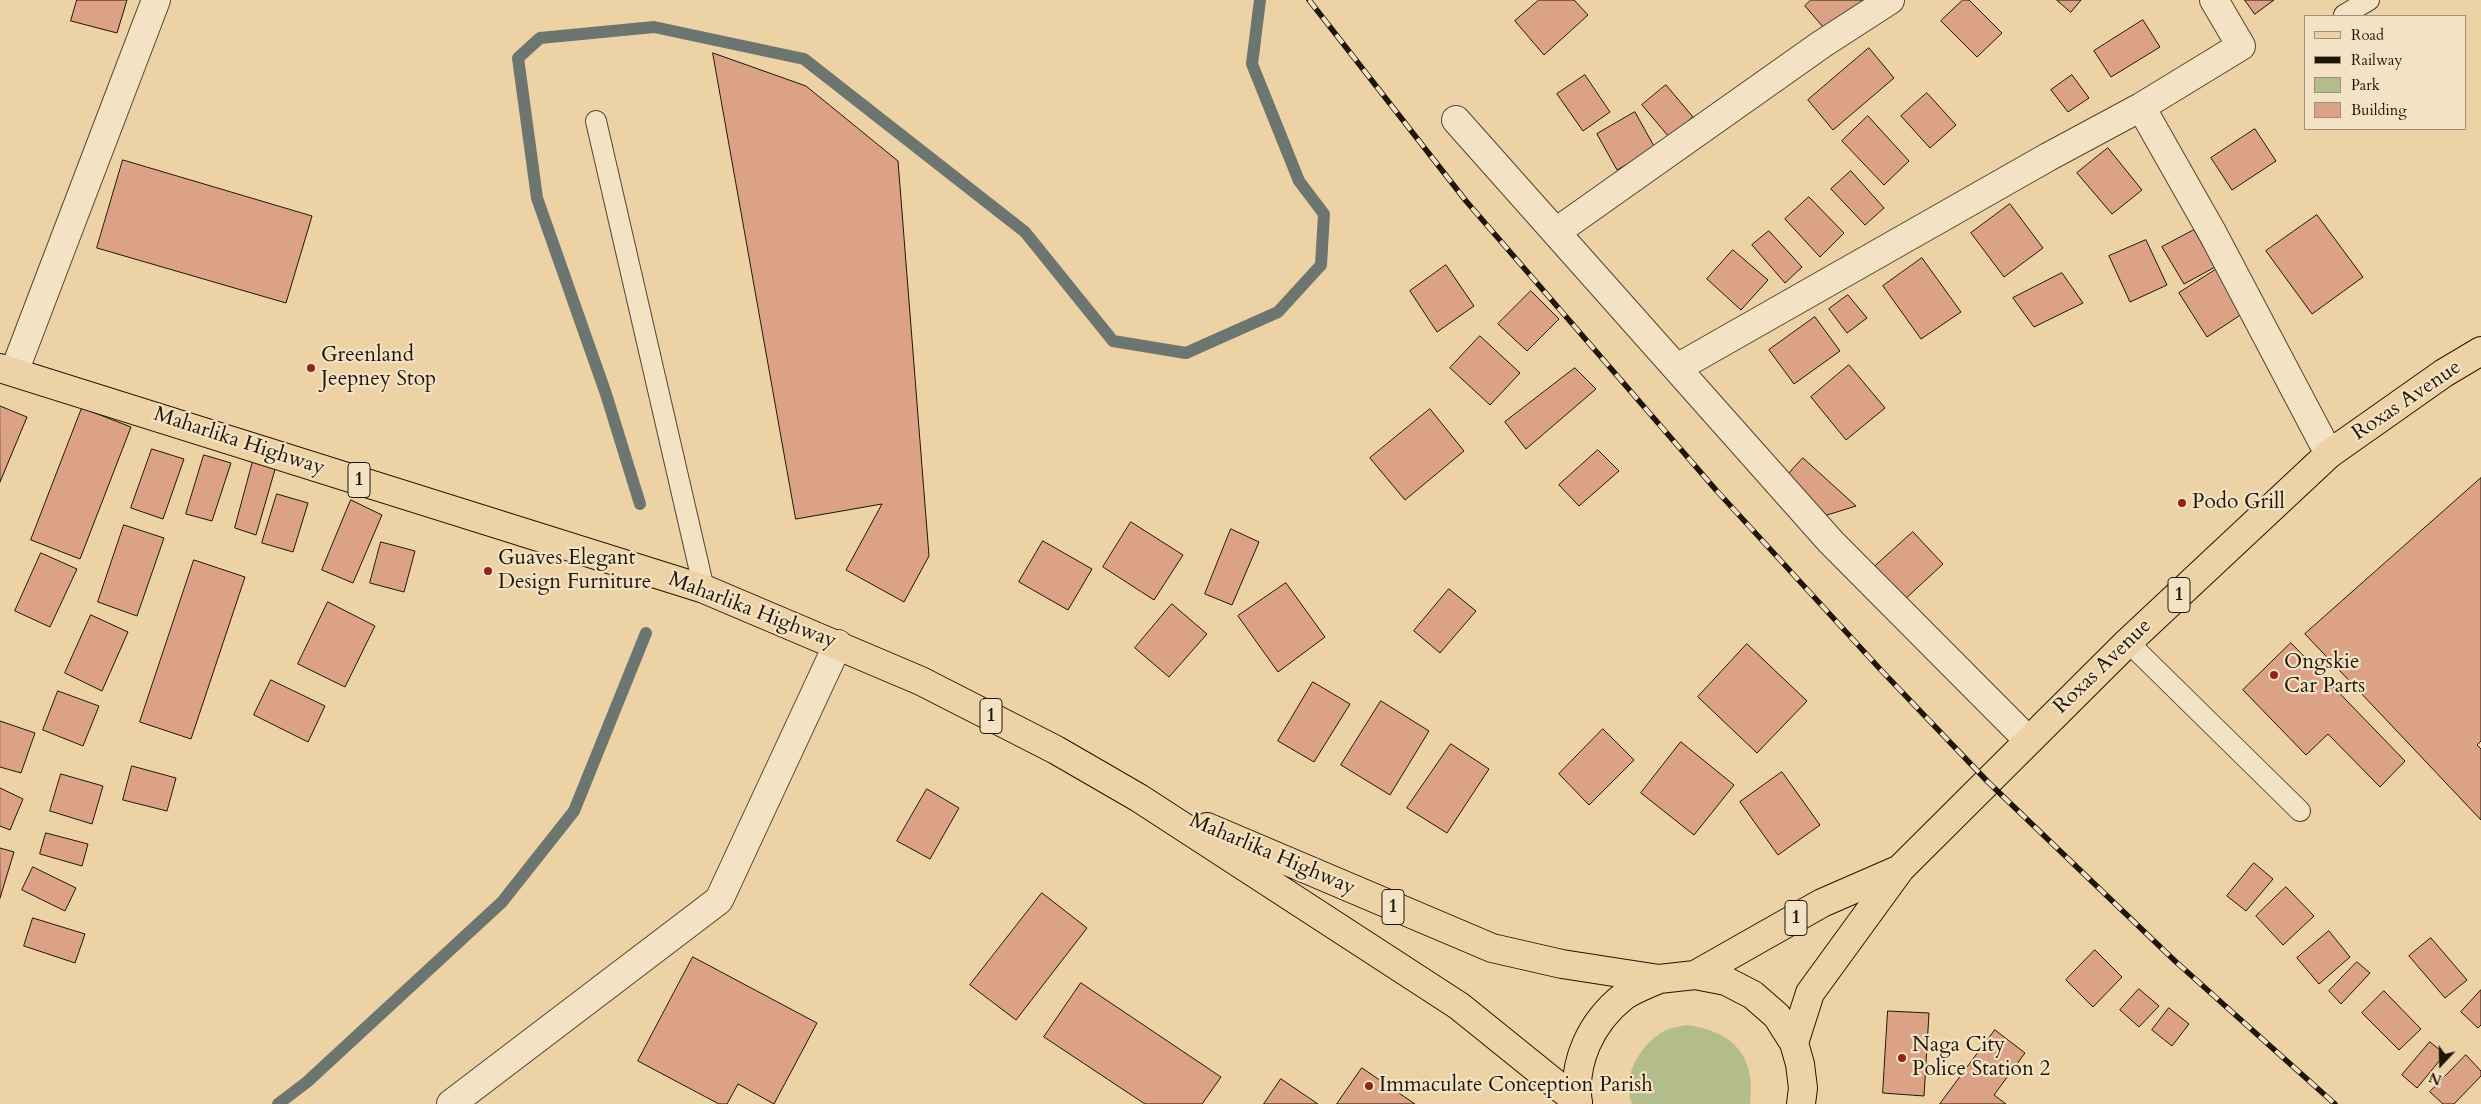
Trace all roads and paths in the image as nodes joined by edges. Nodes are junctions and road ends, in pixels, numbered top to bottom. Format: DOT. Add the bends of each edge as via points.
graph roads {
  1 [pos="156,0"];
  2 [pos="1890,0"];
  3 [pos="2214,0"];
  4 [pos="2369,0"];
  5 [pos="2344,15"];
  6 [pos="2141,107"];
  7 [pos="1456,120"];
  8 [pos="596,121"];
  9 [pos="1556,232"];
  10 [pos="2481,351"];
  11 [pos="1677,368"];
  12 [pos="7,370"];
  13 [pos="2329,454"];
  14 [pos="704,589"];
  15 [pos="2128,642"];
  16 [pos="838,644"];
  17 [pos="2028,740"];
  18 [pos="1139,798"];
  19 [pos="2300,811"];
  20 [pos="1901,868"];
  21 [pos="1695,975"];
  22 [pos="1659,979"];
  23 [pos="1794,1043"];
  24 [pos="1578,1103"];
  25 [pos="451,1104"];
  26 [pos="1801,1104"];
  1 -- 12 [label="street"];
  2 -- 9 [label="street"];
  3 -- 6 [label="street" via="2241,46"];
  4 -- 5 [label="lane"];
  6 -- 11 [label="street"];
  6 -- 13 [label="street" via="2213,234"];
  7 -- 9 [label="street"];
  8 -- 14 [label="lane"];
  9 -- 11 [label="street"];
  10 -- 13 [label="main road, Roxas Avenue / 1" via="2444,373"];
  11 -- 17 [label="street" via="1831,542"];
  12 -- 14 [label="main road, Maharlika Highway / 1"];
  13 -- 15 [label="main road, Roxas Avenue / 1"];
  14 -- 16 [label="main road, Maharlika Highway / 1"];
  15 -- 17 [label="main road, Roxas Avenue / 1"];
  15 -- 19 [label="lane"];
  16 -- 18 [label="main road, Maharlika Highway / 1" via="921,681 1039,741"];
  16 -- 25 [label="street" via="719,900"];
  17 -- 20 [label="main road, Roxas Avenue / 1"];
  18 -- 22 [label="main road, Maharlika Highway / 1" via="1492,948 1562,964"];
  18 -- 24 [label="main road, Maharlika Highway / 1" via="1459,1006"];
  20 -- 21 [label="main road, Roxas Avenue / 1" via="1822,903"];
  20 -- 23 [label="main road, Roxas Avenue / 1" via="1810,993"];
  21 -- 22 [label="main road, Maharlika Highway / 1"];
  21 -- 23 [label="main road, 1" via="1726,981 1753,995 1777,1016"];
  22 -- 24 [label="main road, 1" via="1626,995 1603,1015 1587,1042 1578,1071"];
  23 -- 26 [label="main road, 1" via="1803,1088"];
}
